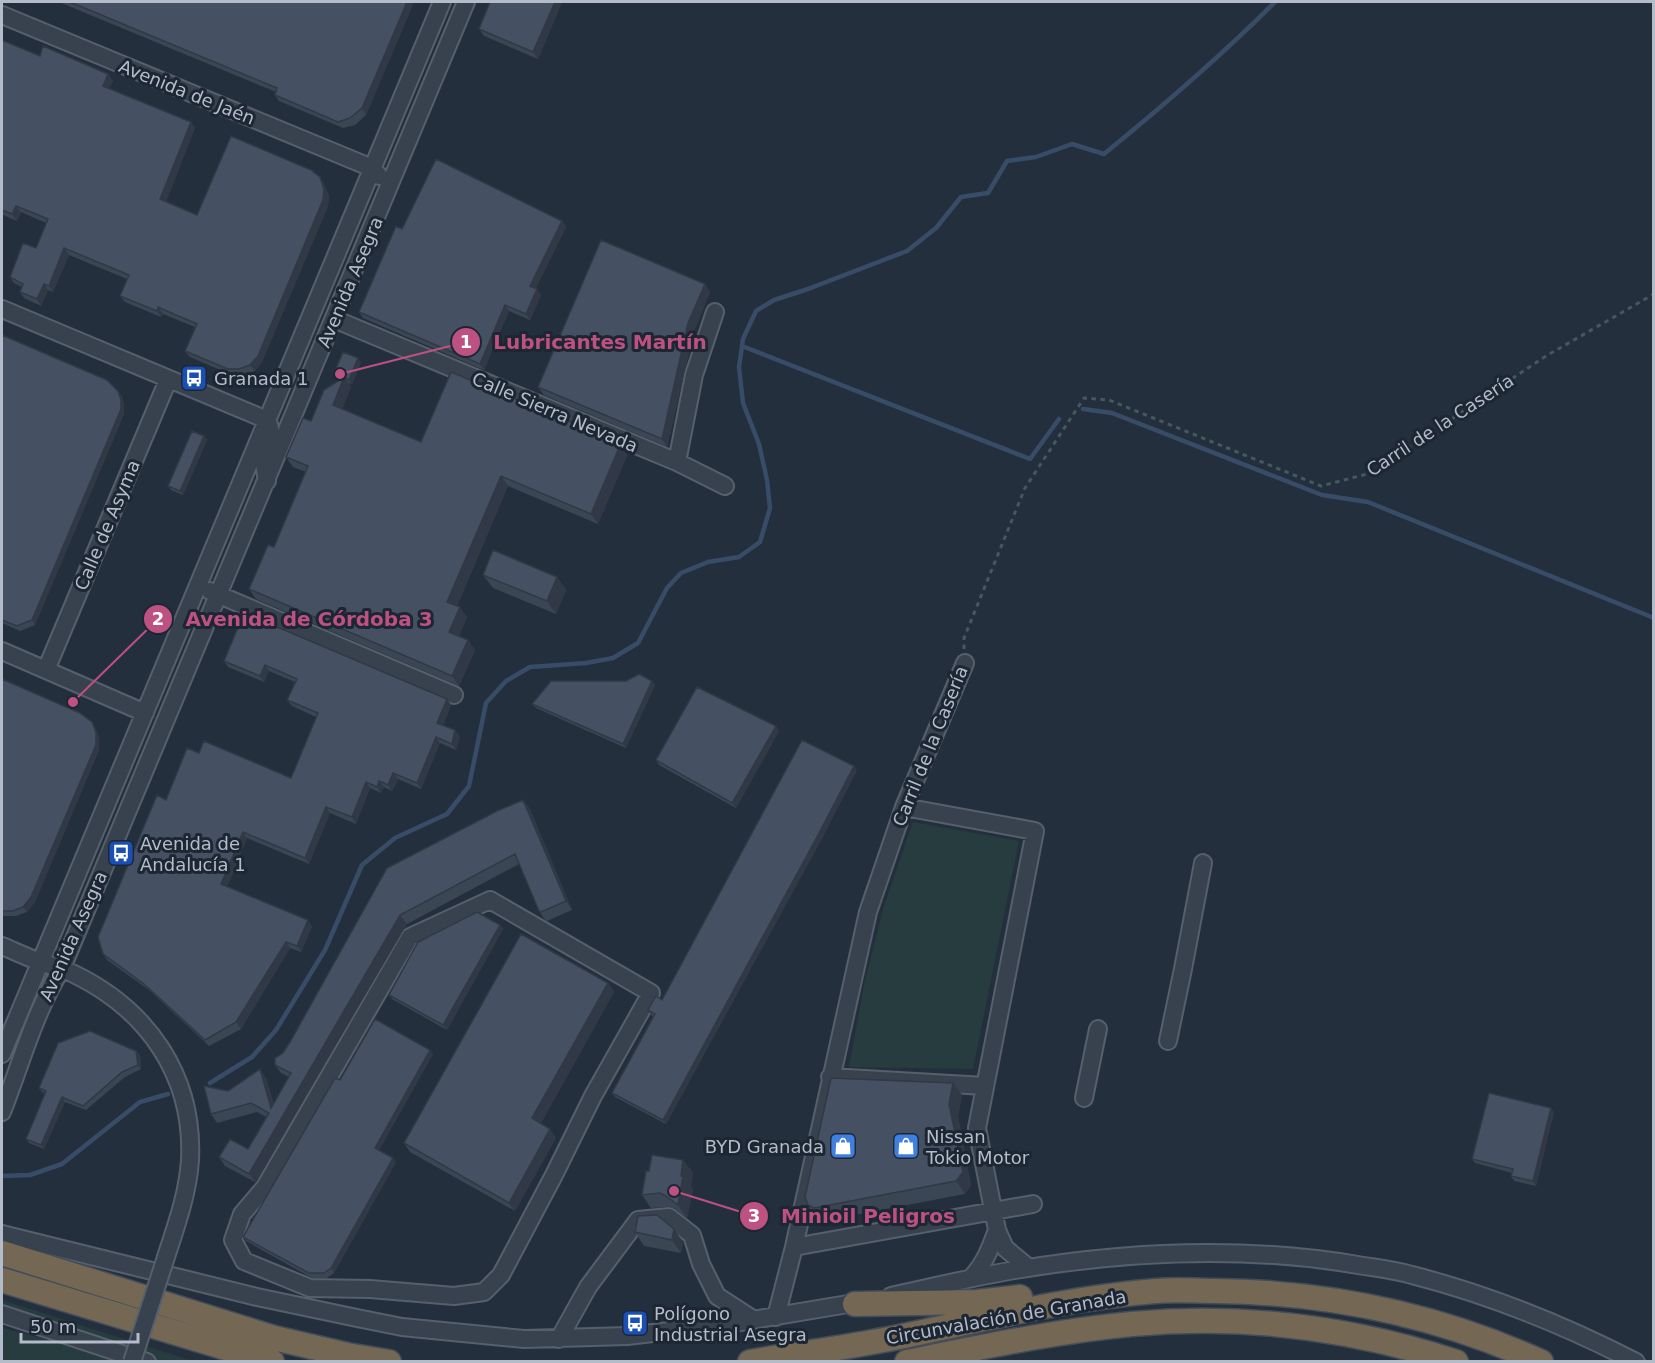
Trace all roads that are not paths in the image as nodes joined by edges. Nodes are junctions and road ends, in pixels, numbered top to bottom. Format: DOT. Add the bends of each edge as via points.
graph roads {
  1 [pos="442,2"];
  2 [pos="466,2"];
  3 [pos="2,15"];
  4 [pos="372,168"];
  5 [pos="367,241"];
  6 [pos="2,309"];
  7 [pos="715,312"];
  8 [pos="334,319"];
  9 [pos="168,381"];
  10 [pos="267,420"];
  11 [pos="677,462"];
  12 [pos="267,482"];
  13 [pos="725,486"];
  14 [pos="196,585"];
  15 [pos="219,595"];
  16 [pos="2,651"];
  17 [pos="964,663"];
  18 [pos="46,670"];
  19 [pos="454,695"];
  20 [pos="173,703"];
  21 [pos="145,713"];
  22 [pos="904,807"];
  23 [pos="1203,863"];
  24 [pos="2,946"];
  25 [pos="39,962"];
  26 [pos="62,968"];
  27 [pos="1098,1029"];
  28 [pos="1168,1041"];
  29 [pos="2,1054"];
  30 [pos="830,1077"];
  31 [pos="985,1086"];
  32 [pos="1084,1098"];
  33 [pos="2,1112"];
  34 [pos="1033,1204"];
  35 [pos="994,1211"];
  36 [pos="2,1221"];
  37 [pos="997,1230"];
  38 [pos="2,1234"];
  39 [pos="26,1241"];
  40 [pos="794,1247"];
  41 [pos="2,1253"];
  42 [pos="1022,1269"];
  43 [pos="971,1278"];
  44 [pos="2,1280"];
  45 [pos="370,1289"];
  46 [pos="1073,1301"];
  47 [pos="855,1304"];
  48 [pos="94,1307"];
  49 [pos="2,1314"];
  50 [pos="776,1317"];
  51 [pos="357,1318"];
  52 [pos="754,1320"];
  53 [pos="559,1339"];
  54 [pos="132,1362"];
  55 [pos="147,1362"];
  56 [pos="216,1362"];
  57 [pos="272,1362"];
  58 [pos="388,1362"];
  59 [pos="750,1362"];
  60 [pos="907,1362"];
  61 [pos="1456,1362"];
  62 [pos="1540,1362"];
  63 [pos="1636,1362"];
  1 -- 4 [label="street, Avenida Asegra"];
  2 -- 5 [label="street, Avenida Asegra"];
  3 -- 4 [label="street, Avenida de Jaén"];
  4 -- 5 [label="street" via="379,175 367,211"];
  4 -- 10 [label="street, Avenida Asegra"];
  5 -- 8 [label="street, Avenida Asegra"];
  6 -- 9 [label="street"];
  7 -- 11 [label="street" via="694,375"];
  8 -- 11 [label="street, Calle Sierra Nevada"];
  8 -- 12 [label="street, Avenida Asegra"];
  9 -- 10 [label="street"];
  9 -- 18 [label="street, Calle de Asyma"];
  10 -- 12 [label="street" via="270,441 263,458"];
  10 -- 14 [label="street, Avenida Asegra"];
  11 -- 13 [label="street, Calle Sierra Nevada"];
  12 -- 15 [label="street, Avenida Asegra"];
  14 -- 15 [label="street"];
  14 -- 21 [label="street, Avenida Asegra"];
  15 -- 19 [label="street"];
  15 -- 20 [label="street, Avenida Asegra"];
  16 -- 18 [label="street"];
  17 -- 22 [label="street, Carril de la Casería"];
  18 -- 21 [label="street"];
  20 -- 21 [label="street"];
  20 -- 26 [label="street, Avenida Asegra"];
  21 -- 25 [label="street, Avenida Asegra"];
  22 -- 30 [label="street, Carril de la Casería" via="868,912"];
  22 -- 31 [label="street" via="1035,831"];
  23 -- 28 [label="street"];
  24 -- 25 [label="street"];
  25 -- 26 [label="street"];
  25 -- 29 [label="street, Avenida Asegra"];
  26 -- 33 [label="street, Avenida Asegra" via="48,991"];
  26 -- 54 [label="street, bridge" via="96,986 143,1024 175,1071 183,1092 190,1162 182,1207"];
  27 -- 32 [label="street"];
  30 -- 31 [label="street"];
  30 -- 40 [label="street, Carril de la Casería"];
  31 -- 35 [label="street" via="977,1128"];
  34 -- 35 [label="street"];
  35 -- 37 [label="street"];
  35 -- 40 [label="street"];
  36 -- 39 [label="street"];
  37 -- 42 [label="street"];
  37 -- 43 [label="street" via="988,1256"];
  38 -- 39 [label="street"];
  39 -- 51 [label="street"];
  40 -- 50 [label="street, Carril de la Casería"];
  41 -- 58 [label="highway" via="274,1338"];
  42 -- 43 [label="street"];
  42 -- 63 [label="street" via="1142,1255 1220,1253 1321,1259 1409,1274 1469,1291 1588,1337"];
  43 -- 47 [label="street"];
  44 -- 48 [label="highway"];
  45 -- 45 [label="street" via="310,1288 244,1261 232,1240 242,1215 265,1187 410,937 490,900 651,993 592,1096 501,1275 484,1292 454,1296"];
  45 -- 51 [label="street"];
  46 -- 47 [label="highway" via="1038,1295 978,1302"];
  46 -- 59 [label="highway, Circunvalación de Granada"];
  46 -- 62 [label="highway, Circunvalación de Granada" via="1158,1291 1305,1295 1422,1318 1478,1335"];
  47 -- 50 [label="street"];
  48 -- 56 [label="highway" via="127,1332"];
  48 -- 57 [label="highway"];
  49 -- 55 [label="street"];
  50 -- 52 [label="street"];
  51 -- 53 [label="street" via="413,1328"];
  52 -- 53 [label="street" via="627,1336"];
  52 -- 53 [label="street" via="717,1296 692,1235 669,1217 638,1220 588,1287"];
  60 -- 61 [label="highway, Circunvalación de Granada" via="1041,1336 1133,1324 1217,1321 1354,1334"];
}
